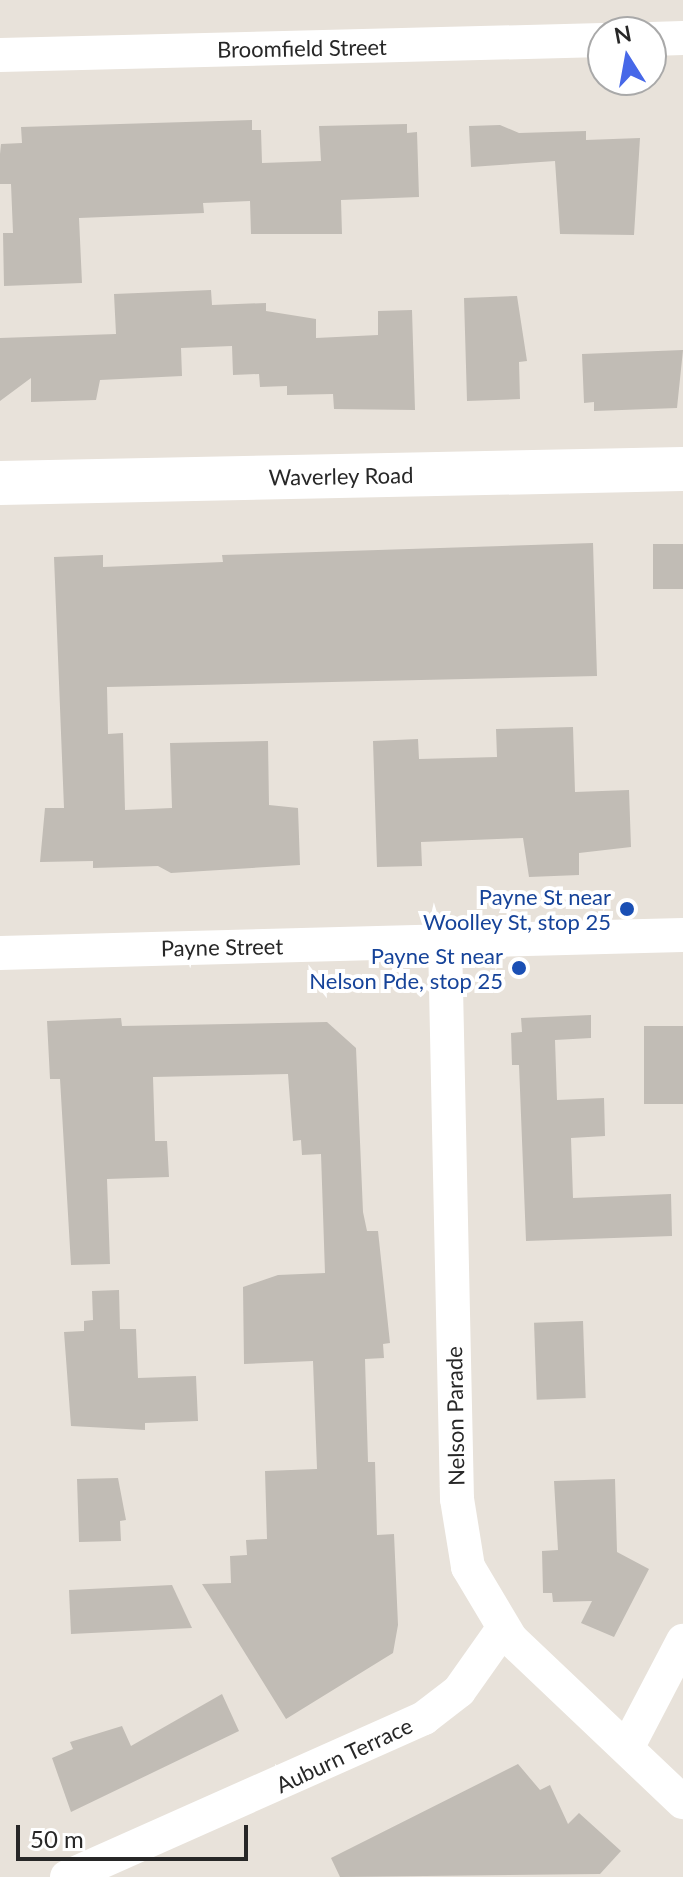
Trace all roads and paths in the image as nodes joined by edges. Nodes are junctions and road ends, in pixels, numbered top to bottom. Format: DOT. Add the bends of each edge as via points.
graph roads {
  1 [pos="587,40"];
  2 [pos="0,55"];
  3 [pos="683,469"];
  4 [pos="0,483"];
  5 [pos="683,935"];
  6 [pos="445,941"];
  7 [pos="0,953"];
  8 [pos="502,1630"];
  9 [pos="683,1641"];
  10 [pos="627,1748"];
  11 [pos="683,1802"];
  12 [pos="67,1877"];
  1 -- 2 [label="street, Broomfield Street"];
  3 -- 4 [label="street, Waverley Road"];
  5 -- 6 [label="street, Payne Street"];
  6 -- 7 [label="street, Payne Street"];
  6 -- 8 [label="street, Nelson Parade" via="459,1521 473,1582"];
  8 -- 10 [label="street, Nelson Parade"];
  8 -- 12 [label="street, Auburn Terrace" via="459,1691 414,1723"];
  9 -- 10 [label="street"];
  10 -- 11 [label="street, Nelson Parade"];
}
